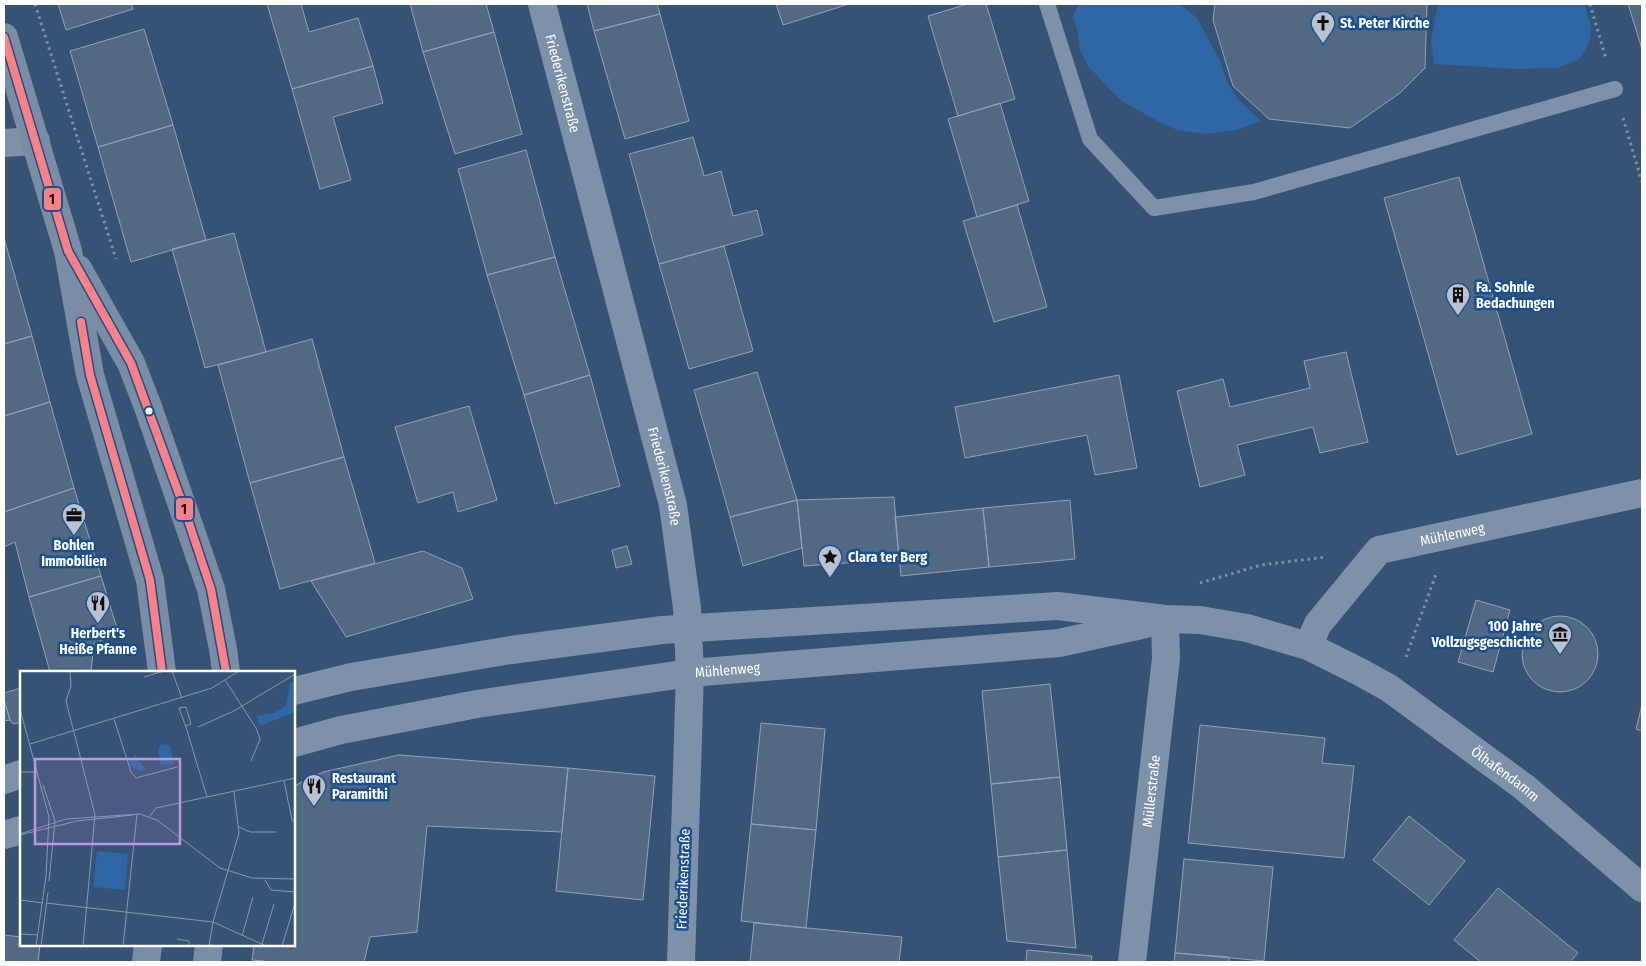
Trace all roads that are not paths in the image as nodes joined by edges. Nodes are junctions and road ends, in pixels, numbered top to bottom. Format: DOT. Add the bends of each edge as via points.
graph roads {
  1 [pos="542,4"];
  2 [pos="1047,4"];
  3 [pos="4,37"];
  4 [pos="1615,89"];
  5 [pos="36,142"];
  6 [pos="4,143"];
  7 [pos="68,251"];
  8 [pos="1642,493"];
  9 [pos="1165,619"];
  10 [pos="689,628"];
  11 [pos="1308,646"];
  12 [pos="162,671"];
  13 [pos="226,671"];
  14 [pos="1360,672"];
  15 [pos="690,673"];
  16 [pos="295,691"];
  17 [pos="295,743"];
  18 [pos="20,774"];
  19 [pos="4,780"];
  20 [pos="20,830"];
  21 [pos="4,835"];
  22 [pos="1642,888"];
  23 [pos="148,946"];
  24 [pos="209,946"];
  25 [pos="146,962"];
  26 [pos="207,962"];
  27 [pos="681,962"];
  28 [pos="1132,962"];
  1 -- 10 [label="street, Friederikenstraße" via="673,505"];
  2 -- 4 [label="lane" via="1090,139 1154,208 1254,192"];
  3 -- 5 [label="main road"];
  5 -- 6 [label="street"];
  5 -- 7 [label="main road"];
  7 -- 12 [label="main road" via="90,375 150,580"];
  7 -- 13 [label="main road" via="131,363 148,406 210,589"];
  8 -- 11 [label="street, Mühlenweg" via="1379,550 1318,624"];
  9 -- 10 [label="street, Mühlenweg" via="1058,606"];
  9 -- 11 [label="street, Mühlenweg" via="1200,620 1247,628"];
  9 -- 15 [label="street, Mühlenweg" via="1059,643"];
  9 -- 28 [label="street, Müllerstraße" via="1166,658"];
  10 -- 15 [label="street, Friederikenstraße"];
  10 -- 16 [label="street, Mühlenweg" via="511,650 351,677"];
  11 -- 14 [label="street, Mühlenweg"];
  14 -- 22 [label="street, Ölhafendamm" via="1389,688 1524,787"];
  15 -- 17 [label="street, Mühlenweg" via="477,704 341,730"];
  15 -- 27 [label="street, Friederikenstraße"];
  18 -- 19 [label="street"];
  20 -- 21 [label="street"];
  23 -- 25 [label="main road"];
  24 -- 26 [label="main road"];
}
